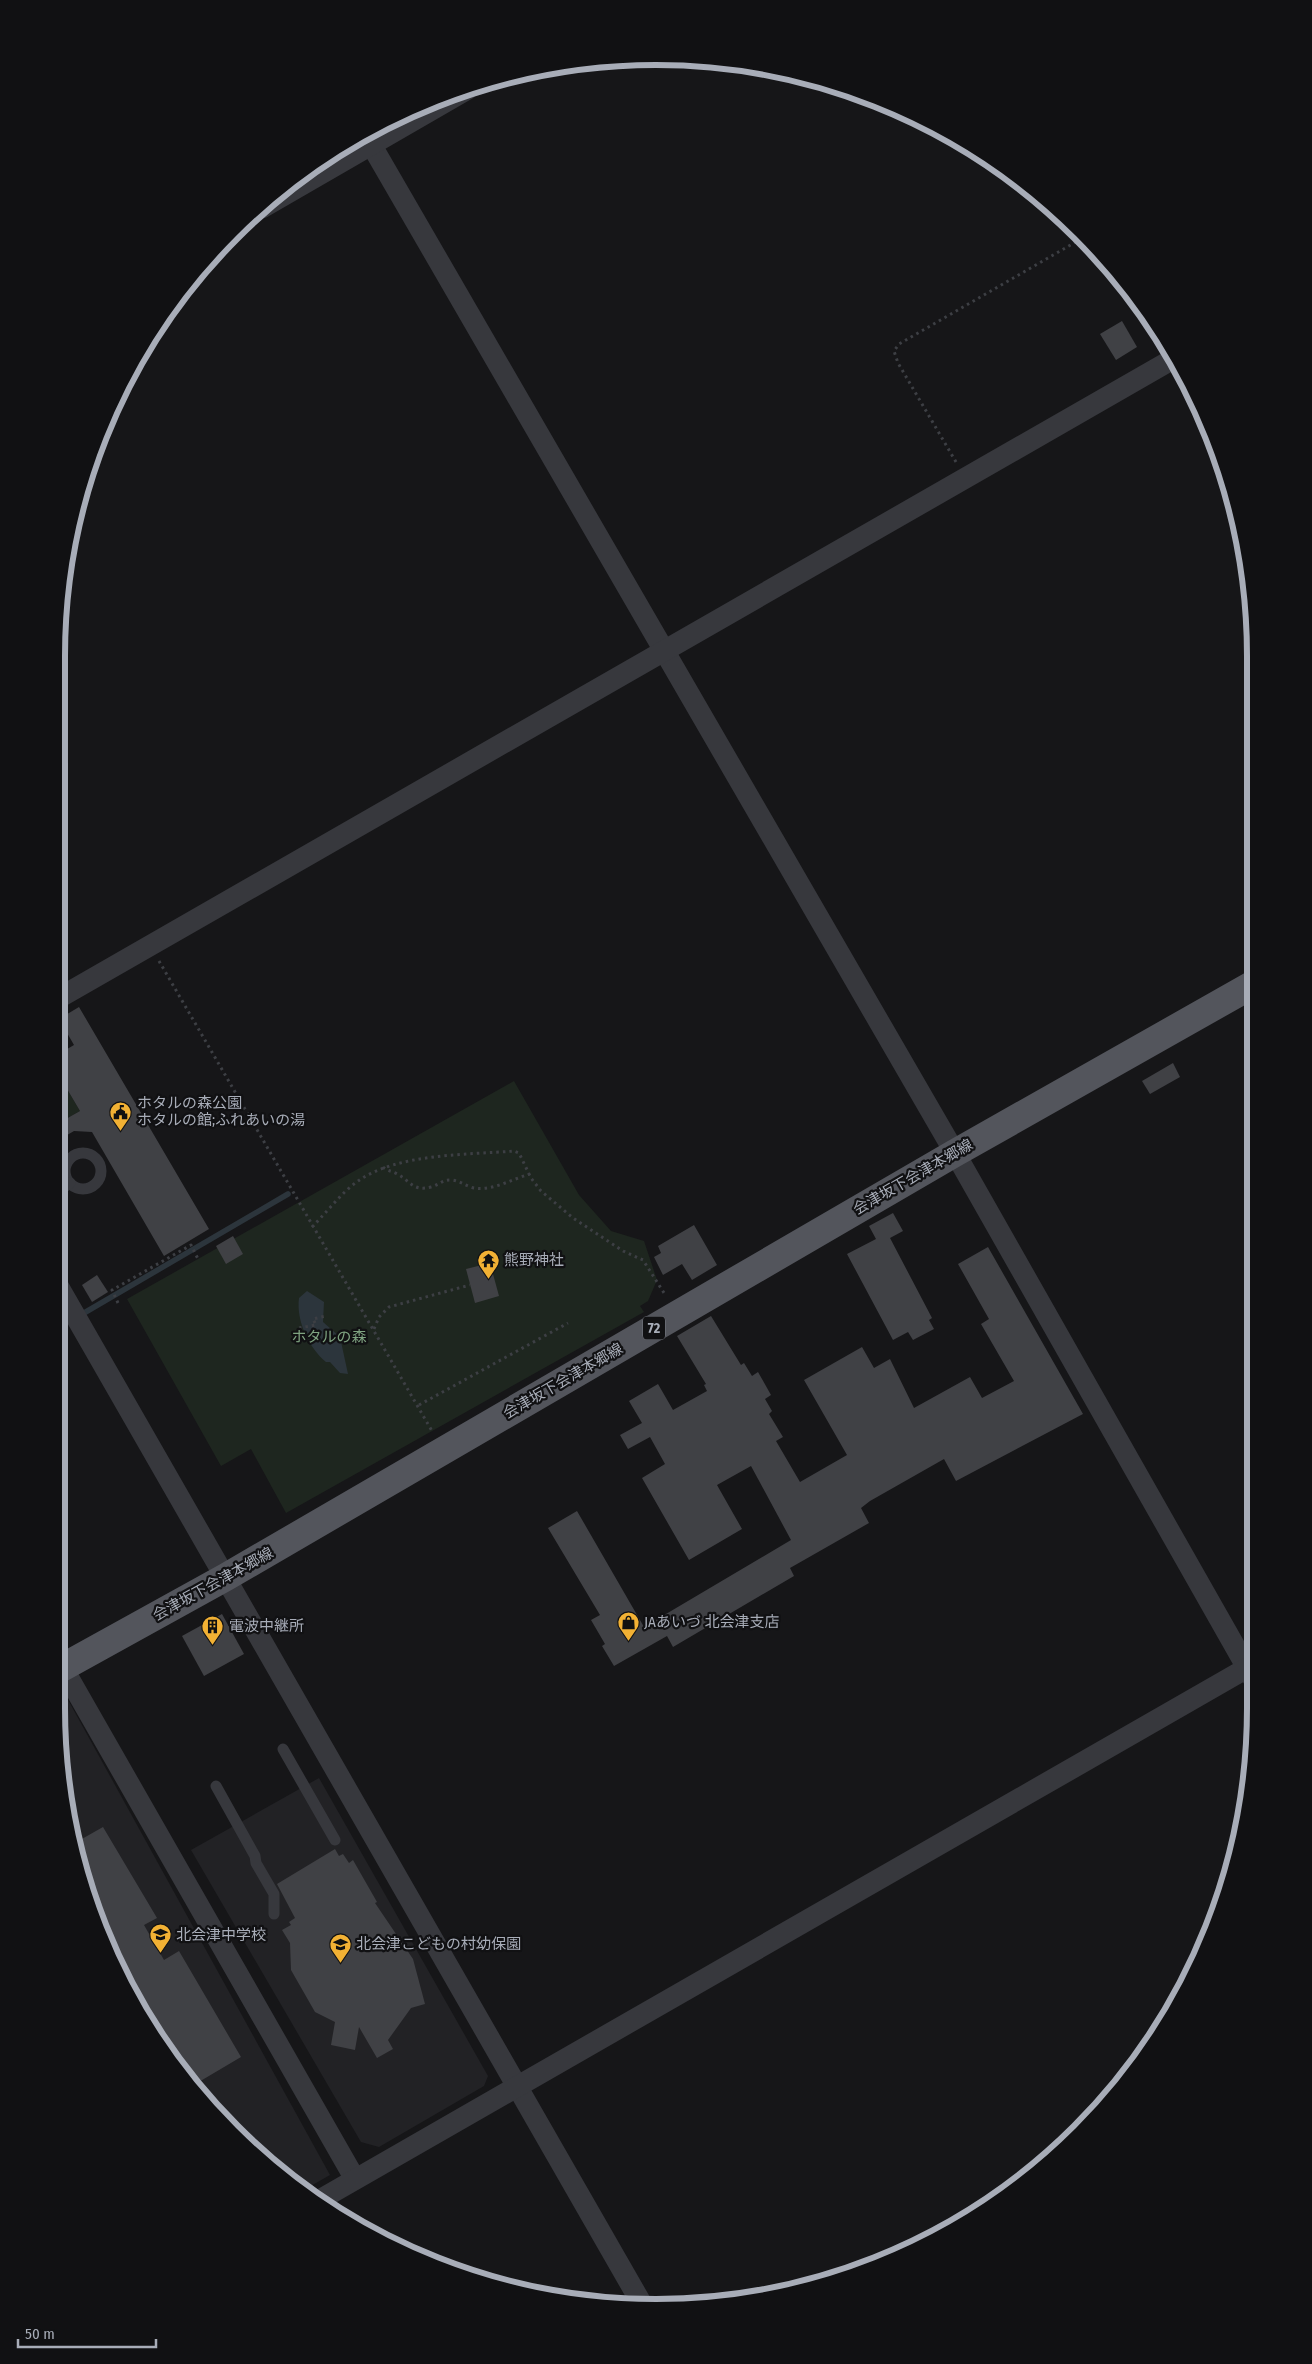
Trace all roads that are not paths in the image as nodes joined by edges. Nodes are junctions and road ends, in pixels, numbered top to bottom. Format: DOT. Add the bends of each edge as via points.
graph roads {
  1 [pos="369,140"];
  2 [pos="1169,361"];
  3 [pos="664,650"];
  4 [pos="1247,988"];
  5 [pos="65,994"];
  6 [pos="955,1153"];
  7 [pos="70,1183"];
  8 [pos="65,1186"];
  9 [pos="65,1298"];
  10 [pos="226,1577"];
  11 [pos="1247,1662"];
  12 [pos="65,1666"];
  13 [pos="1247,1674"];
  14 [pos="65,1678"];
  15 [pos="282,1749"];
  16 [pos="216,1786"];
  17 [pos="335,1840"];
  18 [pos="274,1914"];
  19 [pos="516,2087"];
  20 [pos="355,2179"];
  21 [pos="325,2197"];
  22 [pos="638,2299"];
  1 -- 3 [label="street"];
  2 -- 3 [label="street"];
  3 -- 5 [label="street"];
  3 -- 6 [label="street"];
  4 -- 6 [label="main road, 会津坂下会津本郷線 / 72"];
  6 -- 10 [label="main road, 会津坂下会津本郷線 / 72"];
  6 -- 11 [label="street"];
  7 -- 8 [label="lane"];
  9 -- 10 [label="street"];
  10 -- 12 [label="main road, 会津坂下会津本郷線 / 72"];
  10 -- 19 [label="street"];
  13 -- 19 [label="street"];
  14 -- 20 [label="street"];
  15 -- 17 [label="lane"];
  16 -- 18 [label="lane" via="274,1894"];
  19 -- 20 [label="street"];
  19 -- 22 [label="street"];
  20 -- 21 [label="street"];
}
